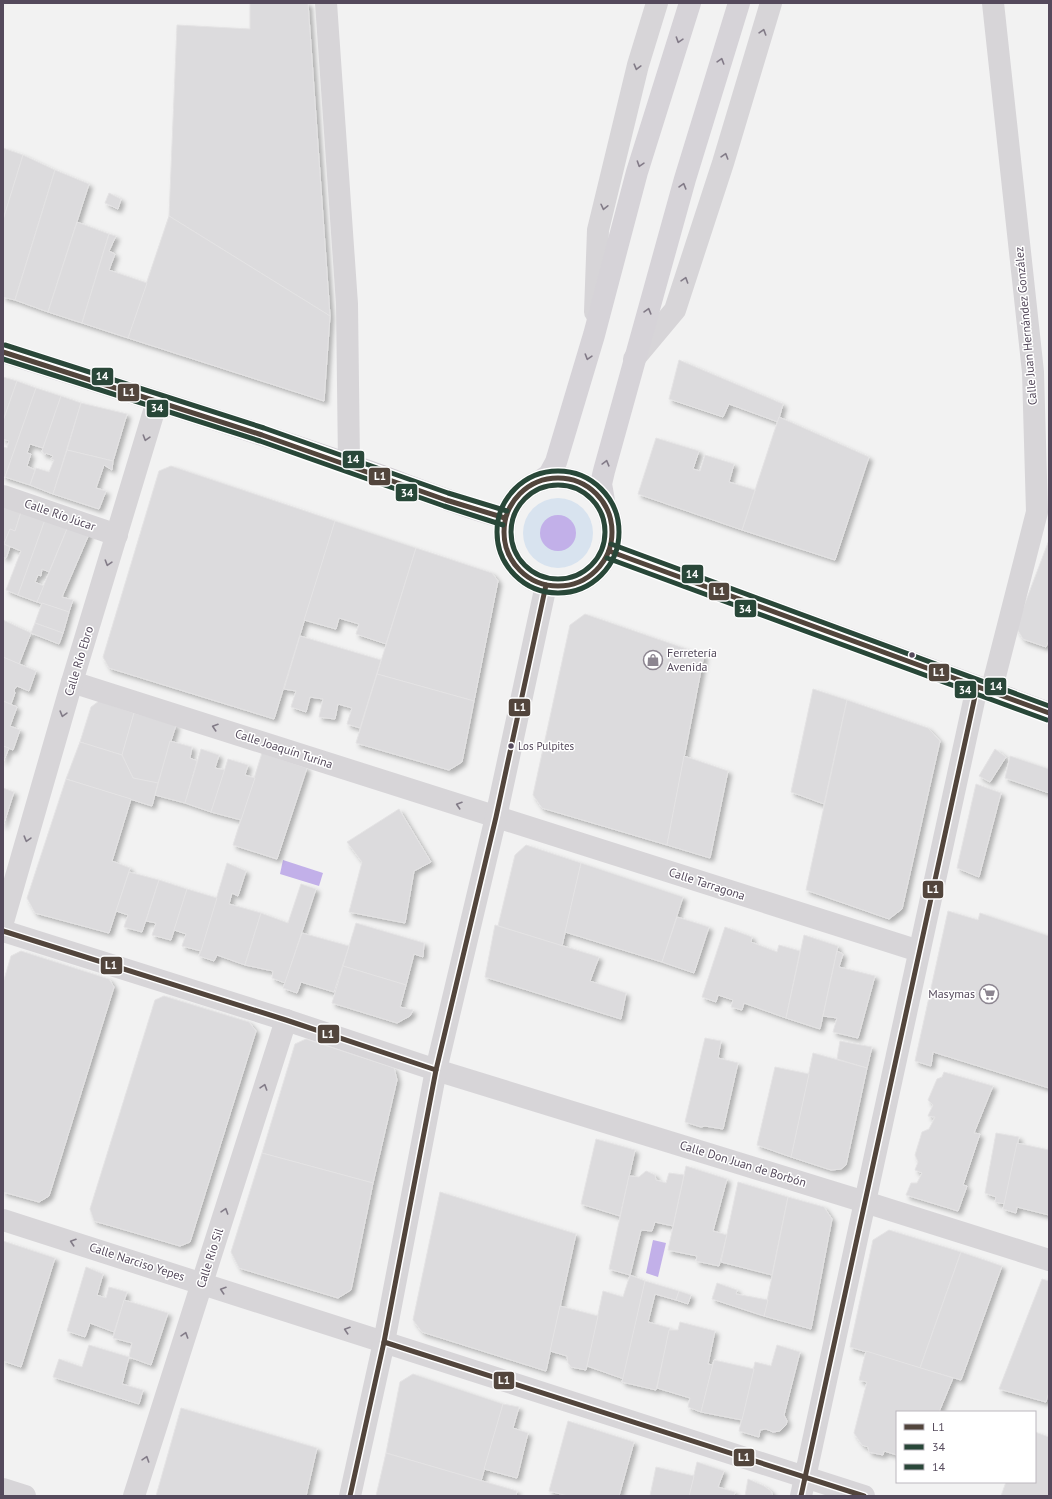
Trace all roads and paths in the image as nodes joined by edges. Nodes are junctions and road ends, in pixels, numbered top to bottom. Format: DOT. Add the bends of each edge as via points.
graph roads {
  1 [pos="326,3"];
  2 [pos="657,3"];
  3 [pos="690,3"];
  4 [pos="739,3"];
  5 [pos="771,3"];
  6 [pos="993,3"];
  7 [pos="594,336"];
  8 [pos="3,352"];
  9 [pos="634,358"];
  10 [pos="157,401"];
  11 [pos="349,464"];
  12 [pos="543,479"];
  13 [pos="3,496"];
  14 [pos="604,501"];
  15 [pos="506,518"];
  16 [pos="116,534"];
  17 [pos="609,551"];
  18 [pos="546,585"];
  19 [pos="72,682"];
  20 [pos="984,689"];
  21 [pos="1049,713"];
  22 [pos="496,817"];
  23 [pos="3,922"];
  24 [pos="3,931"];
  25 [pos="919,951"];
  26 [pos="286,1020"];
  27 [pos="436,1070"];
  28 [pos="865,1202"];
  29 [pos="3,1220"];
  30 [pos="1049,1260"];
  31 [pos="202,1283"];
  32 [pos="384,1342"];
  33 [pos="803,1487"];
  34 [pos="3,1489"];
  35 [pos="25,1496"];
  36 [pos="134,1496"];
  37 [pos="350,1496"];
  38 [pos="864,1496"];
  1 -- 11 [label="street" via="347,304"];
  2 -- 7 [label="street, one-way" via="638,65 598,230"];
  3 -- 7 [label="main road, one-way" via="637,172"];
  9 -- 4 [label="main road, one-way"];
  9 -- 5 [label="street, one-way" via="675,310"];
  6 -- 20 [label="street, Calle Juan Hernández González" via="1033,372 1037,512"];
  7 -- 12 [label="main road, one-way" via="556,462 549,475"];
  8 -- 10 [label="main road"];
  14 -- 9 [label="main road, one-way" via="601,484"];
  10 -- 11 [label="main road"];
  10 -- 16 [label="street, Calle Río Ebro, one-way"];
  11 -- 15 [label="main road" via="482,512"];
  12 -- 14 [label="main road" via="556,477 582,482"];
  12 -- 15 [label="main road" via="532,484 516,498"];
  13 -- 16 [label="street, Calle Río Júcar"];
  14 -- 17 [label="main road" via="612,527"];
  15 -- 18 [label="main road" via="505,544 510,557 519,570 532,580"];
  16 -- 19 [label="street, Calle Río Ebro, one-way"];
  17 -- 18 [label="main road" via="594,573 580,581 564,586"];
  17 -- 20 [label="main road"];
  18 -- 22 [label="street"];
  22 -- 19 [label="street, Calle Joaquín Turina, one-way"];
  19 -- 23 [label="street, Calle Río Ebro, one-way"];
  20 -- 21 [label="main road"];
  20 -- 25 [label="street, Calle Juan Hernández González"];
  22 -- 25 [label="street, Calle Tarragona"];
  22 -- 27 [label="street"];
  24 -- 26 [label="street, Calle Don Juan de Borbón"];
  25 -- 28 [label="street, Calle Juan Hernández González"];
  26 -- 27 [label="street, Calle Don Juan de Borbón"];
  31 -- 26 [label="street, Calle Río Sil, one-way"];
  27 -- 28 [label="street, Calle Don Juan de Borbón"];
  27 -- 32 [label="street"];
  28 -- 30 [label="street, Calle Don Juan de Borbón"];
  28 -- 33 [label="street, Calle Juan Hernández González"];
  31 -- 29 [label="street, Calle Narciso Yepes, one-way"];
  32 -- 31 [label="street, Calle Narciso Yepes, one-way"];
  36 -- 31 [label="street, Calle Río Sil, one-way"];
  32 -- 33 [label="street, Calle Narciso Yepes"];
  32 -- 37 [label="street"];
  33 -- 38 [label="street, Calle Narciso Yepes"];
  34 -- 35 [label="street"];
}
